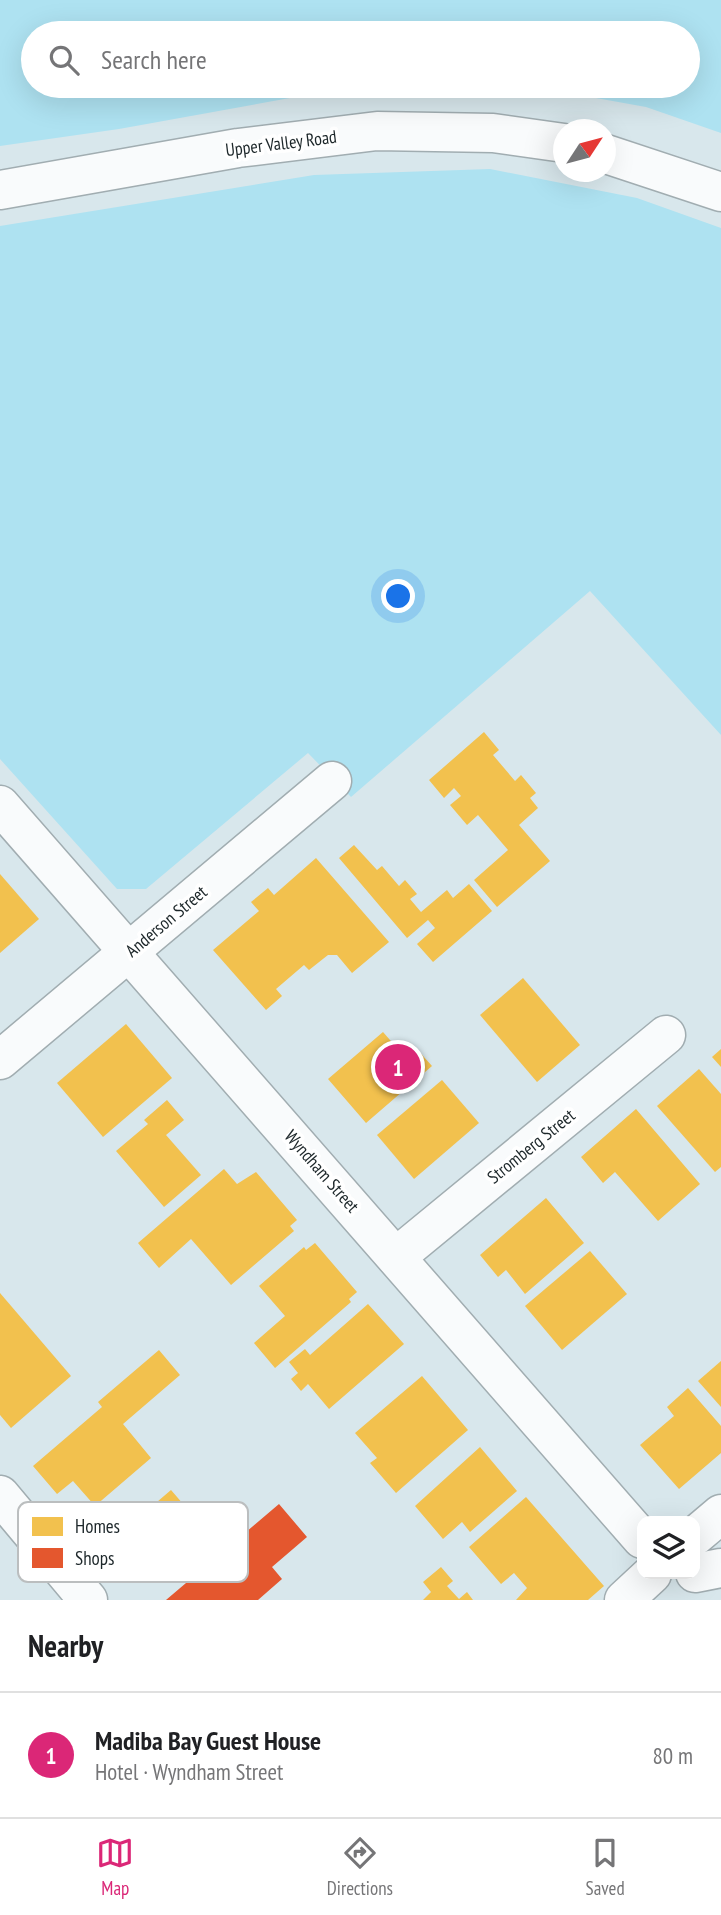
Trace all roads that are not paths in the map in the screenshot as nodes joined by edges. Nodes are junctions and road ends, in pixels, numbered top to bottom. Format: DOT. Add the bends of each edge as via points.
graph roads {
  1 [pos="553,142"];
  2 [pos="616,157"];
  3 [pos="0,190"];
  4 [pos="721,192"];
  5 [pos="331,781"];
  6 [pos="0,805"];
  7 [pos="129,952"];
  8 [pos="666,1035"];
  9 [pos="1,1058"];
  10 [pos="397,1257"];
  11 [pos="0,1495"];
  12 [pos="721,1514"];
  13 [pos="18,1516"];
  14 [pos="700,1532"];
  15 [pos="637,1533"];
  16 [pos="721,1568"];
  17 [pos="700,1572"];
  18 [pos="647,1579"];
  19 [pos="73,1582"];
  20 [pos="88,1600"];
  21 [pos="624,1600"];
  1 -- 3 [label="street, Upper Valley Road" via="493,134 377,131 238,148"];
  2 -- 4 [label="street"];
  5 -- 7 [label="street, Anderson Street"];
  6 -- 7 [label="street, Wyndham Street"];
  7 -- 9 [label="street, Anderson Street"];
  7 -- 10 [label="street, Wyndham Street"];
  8 -- 10 [label="street, Stromberg Street"];
  10 -- 15 [label="street, Wyndham Street"];
  11 -- 13 [label="street"];
  12 -- 14 [label="street"];
  16 -- 17 [label="street"];
  18 -- 21 [label="street"];
  19 -- 20 [label="street"];
}
